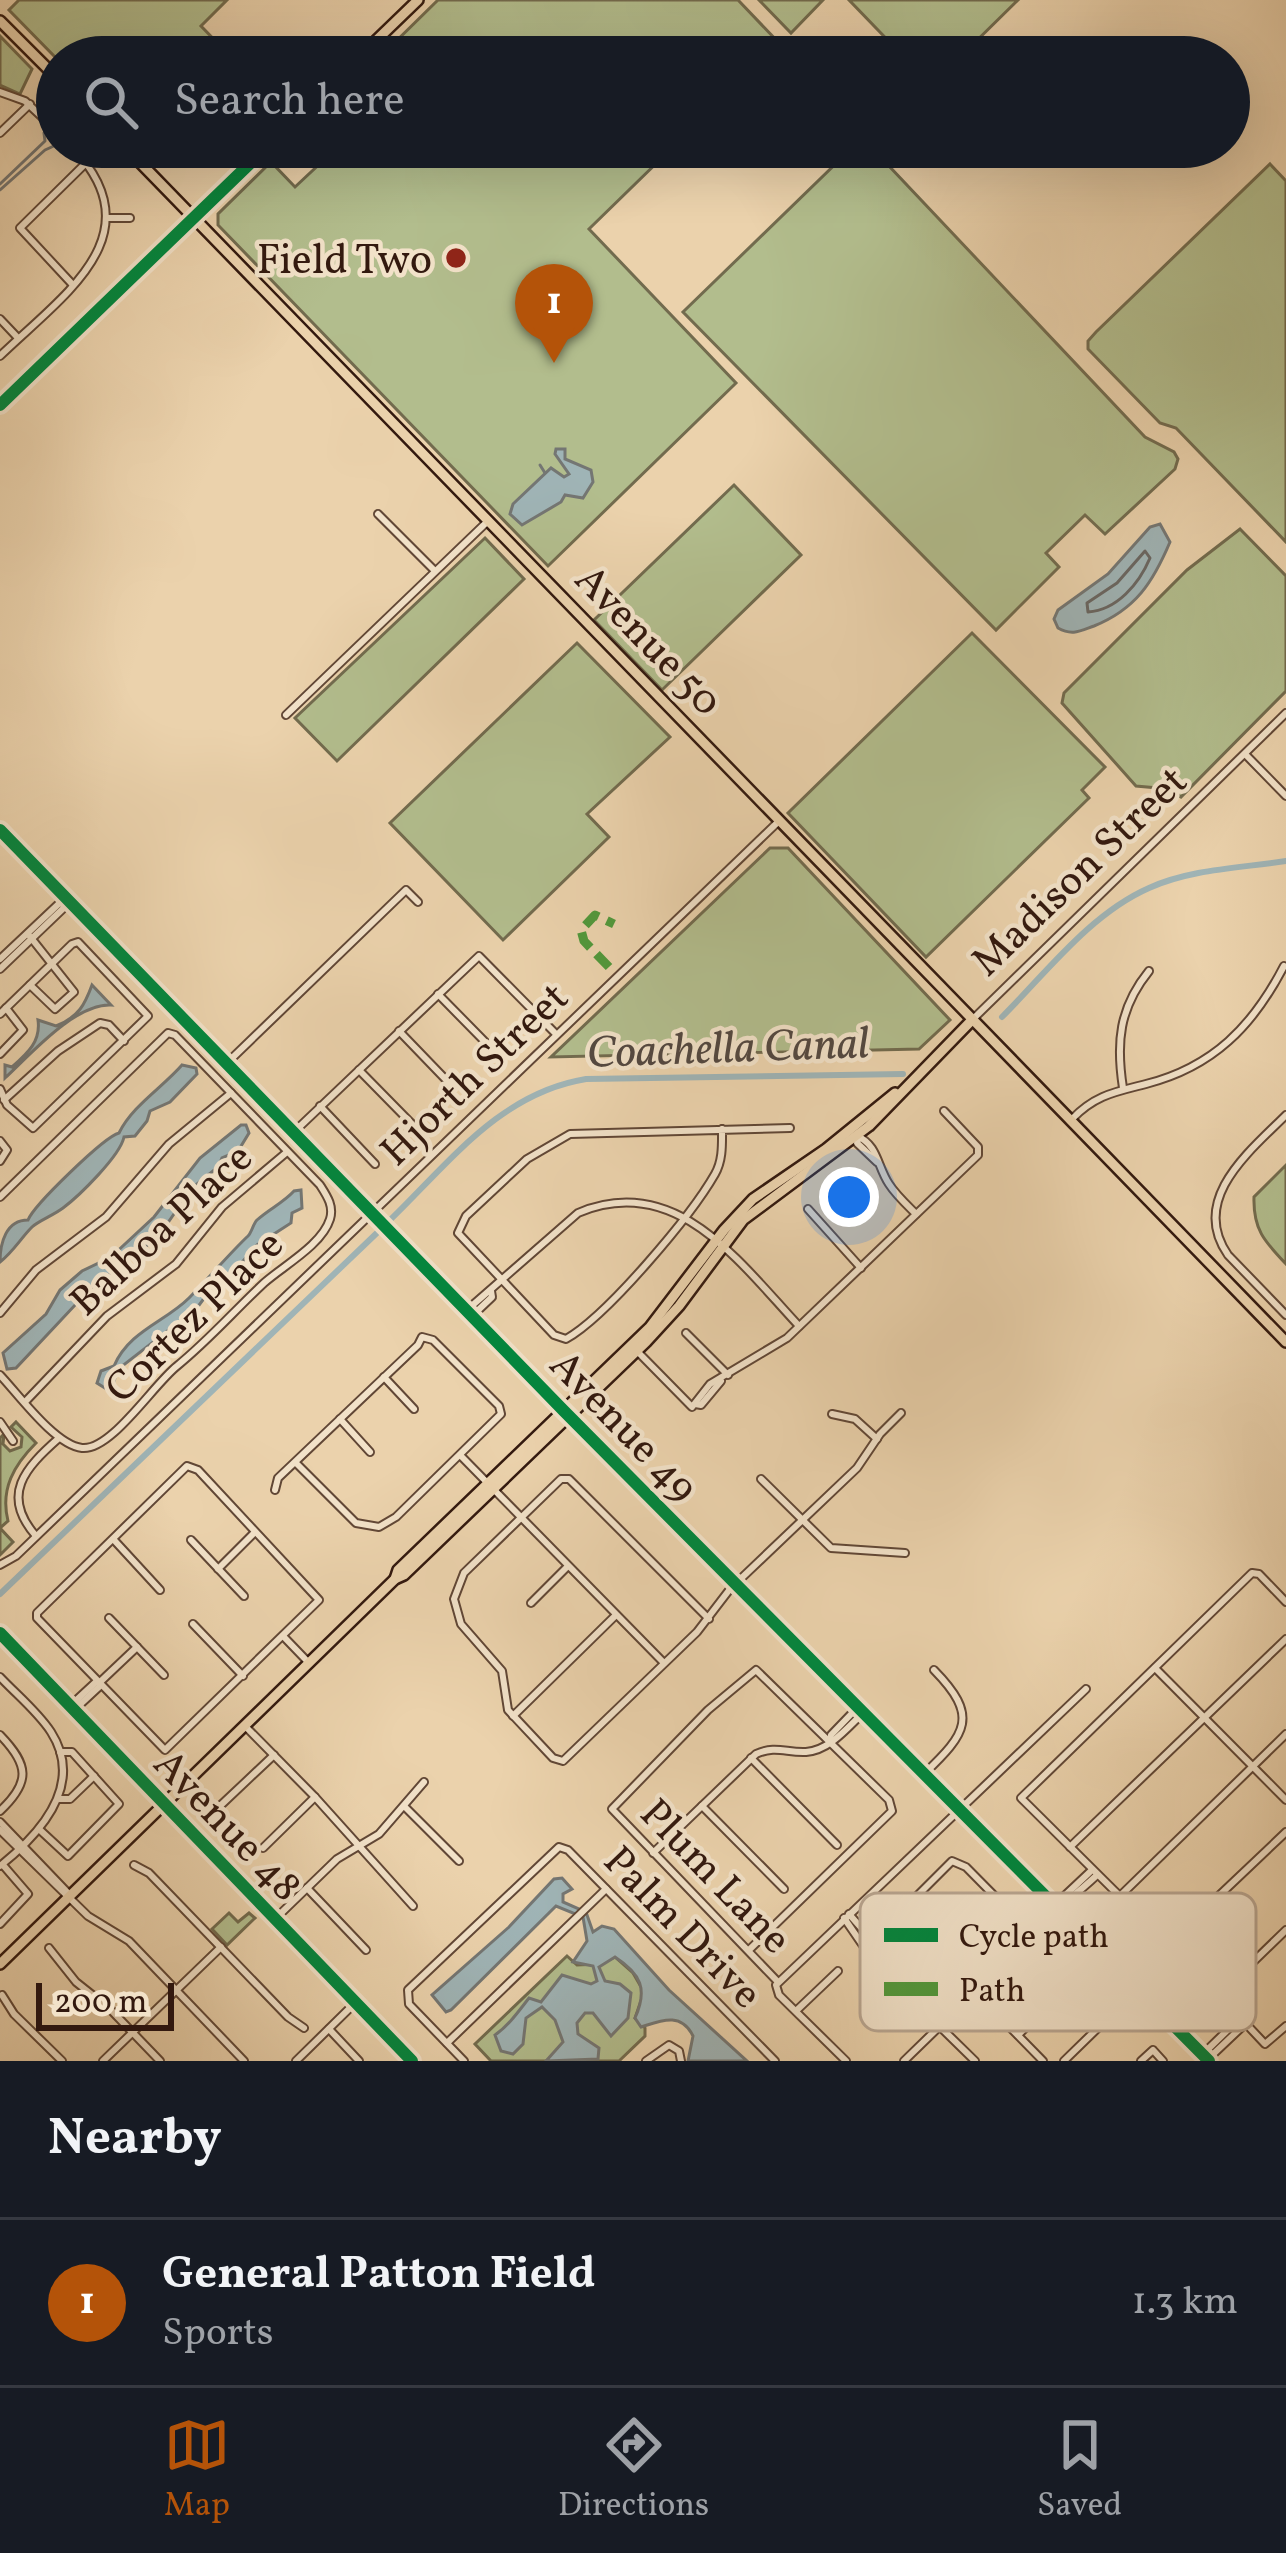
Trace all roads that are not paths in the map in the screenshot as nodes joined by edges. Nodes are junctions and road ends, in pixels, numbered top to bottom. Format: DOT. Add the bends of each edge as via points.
graph roads {
  1 [pos="418,0"];
  2 [pos="0,21"];
  3 [pos="381,36"];
  4 [pos="36,57"];
  5 [pos="0,92"];
  6 [pos="30,104"];
  7 [pos="36,110"];
  8 [pos="0,133"];
  9 [pos="81,168"];
  10 [pos="90,168"];
  11 [pos="145,168"];
  12 [pos="245,168"];
  13 [pos="107,218"];
  14 [pos="130,218"];
  15 [pos="194,218"];
  16 [pos="73,285"];
  17 [pos="0,319"];
  18 [pos="18,338"];
  19 [pos="0,356"];
  20 [pos="0,405"];
  21 [pos="378,514"];
  22 [pos="489,520"];
  23 [pos="435,572"];
  24 [pos="1286,713"];
  25 [pos="286,715"];
  26 [pos="1245,754"];
  27 [pos="1286,796"];
  28 [pos="779,821"];
  29 [pos="0,830"];
  30 [pos="68,900"];
  31 [pos="418,902"];
  32 [pos="27,939"];
  33 [pos="0,959"];
  34 [pos="51,964"];
  35 [pos="1285,966"];
  36 [pos="0,969"];
  37 [pos="1150,971"];
  38 [pos="30,985"];
  39 [pos="438,994"];
  40 [pos="3,1011"];
  41 [pos="971,1021"];
  42 [pos="400,1031"];
  43 [pos="555,1034"];
  44 [pos="124,1041"];
  45 [pos="493,1050"];
  46 [pos="0,1054"];
  47 [pos="227,1063"];
  48 [pos="359,1070"];
  49 [pos="919,1076"];
  50 [pos="452,1086"];
  51 [pos="1123,1088"];
  52 [pos="0,1089"];
  53 [pos="231,1093"];
  54 [pos="4,1100"];
  55 [pos="320,1106"];
  56 [pos="944,1111"];
  57 [pos="1286,1115"];
  58 [pos="1069,1122"];
  59 [pos="412,1124"];
  60 [pos="790,1128"];
  61 [pos="722,1129"];
  62 [pos="295,1131"];
  63 [pos="858,1137"];
  64 [pos="0,1141"];
  65 [pos="287,1152"];
  66 [pos="0,1161"];
  67 [pos="375,1164"];
  68 [pos="0,1196"];
  69 [pos="808,1209"];
  70 [pos="373,1212"];
  71 [pos="916,1214"];
  72 [pos="682,1218"];
  73 [pos="719,1243"];
  74 [pos="861,1268"];
  75 [pos="503,1281"];
  76 [pos="0,1313"];
  77 [pos="470,1313"];
  78 [pos="1286,1315"];
  79 [pos="800,1326"];
  80 [pos="686,1333"];
  81 [pos="1286,1346"];
  82 [pos="634,1348"];
  83 [pos="0,1375"];
  84 [pos="384,1377"];
  85 [pos="724,1378"];
  86 [pos="25,1402"];
  87 [pos="414,1409"];
  88 [pos="566,1413"];
  89 [pos="901,1413"];
  90 [pos="832,1414"];
  91 [pos="340,1419"];
  92 [pos="0,1423"];
  93 [pos="59,1438"];
  94 [pos="878,1438"];
  95 [pos="13,1442"];
  96 [pos="370,1451"];
  97 [pos="461,1455"];
  98 [pos="296,1462"];
  99 [pos="761,1479"];
  100 [pos="490,1486"];
  101 [pos="275,1490"];
  102 [pos="521,1518"];
  103 [pos="804,1520"];
  104 [pos="255,1532"];
  105 [pos="36,1536"];
  106 [pos="112,1539"];
  107 [pos="191,1540"];
  108 [pos="905,1553"];
  109 [pos="0,1565"];
  110 [pos="568,1566"];
  111 [pos="218,1568"];
  112 [pos="735,1584"];
  113 [pos="160,1590"];
  114 [pos="244,1596"];
  115 [pos="531,1603"];
  116 [pos="1286,1603"];
  117 [pos="616,1615"];
  118 [pos="109,1618"];
  119 [pos="709,1619"];
  120 [pos="193,1624"];
  121 [pos="0,1633"];
  122 [pos="283,1636"];
  123 [pos="1286,1639"];
  124 [pos="136,1647"];
  125 [pos="308,1662"];
  126 [pos="664,1664"];
  127 [pos="1155,1668"];
  128 [pos="934,1670"];
  129 [pos="164,1675"];
  130 [pos="243,1676"];
  131 [pos="1,1680"];
  132 [pos="99,1683"];
  133 [pos="1086,1689"];
  134 [pos="72,1708"];
  135 [pos="860,1710"];
  136 [pos="513,1716"];
  137 [pos="1204,1718"];
  138 [pos="244,1725"];
  139 [pos="1286,1735"];
  140 [pos="0,1736"];
  141 [pos="830,1742"];
  142 [pos="60,1752"];
  143 [pos="274,1755"];
  144 [pos="752,1758"];
  145 [pos="1253,1767"];
  146 [pos="924,1774"];
  147 [pos="94,1776"];
  148 [pos="424,1782"];
  149 [pos="315,1797"];
  150 [pos="58,1799"];
  151 [pos="1286,1800"];
  152 [pos="163,1804"];
  153 [pos="221,1805"];
  154 [pos="404,1806"];
  155 [pos="701,1806"];
  156 [pos="958,1808"];
  157 [pos="0,1811"];
  158 [pos="0,1826"];
  159 [pos="39,1830"];
  160 [pos="1286,1832"];
  161 [pos="357,1845"];
  162 [pos="837,1845"];
  163 [pos="21,1847"];
  164 [pos="1070,1847"];
  165 [pos="263,1849"];
  166 [pos="653,1853"];
  167 [pos="459,1861"];
  168 [pos="1,1865"];
  169 [pos="134,1865"];
  170 [pos="1094,1873"];
  171 [pos="307,1888"];
  172 [pos="606,1889"];
  173 [pos="784,1889"];
  174 [pos="991,1892"];
  175 [pos="870,1893"];
  176 [pos="919,1893"];
  177 [pos="1041,1893"];
  178 [pos="1070,1893"];
  179 [pos="1115,1893"];
  180 [pos="1123,1893"];
  181 [pos="1223,1893"];
  182 [pos="69,1896"];
  183 [pos="860,1902"];
  184 [pos="413,1906"];
  185 [pos="846,1916"];
  186 [pos="275,1919"];
  187 [pos="0,1924"];
  188 [pos="1286,1930"];
  189 [pos="860,1938"];
  190 [pos="220,1947"];
  191 [pos="50,1948"];
  192 [pos="366,1950"];
  193 [pos="749,1950"];
  194 [pos="1256,1959"];
  195 [pos="0,1964"];
  196 [pos="838,1971"];
  197 [pos="777,1985"];
  198 [pos="176,1990"];
  199 [pos="2,1995"];
  200 [pos="356,2003"];
  201 [pos="796,2011"];
  202 [pos="1286,2026"];
  203 [pos="304,2028"];
  204 [pos="329,2030"];
  205 [pos="935,2031"];
  206 [pos="947,2031"];
  207 [pos="1013,2031"];
  208 [pos="1023,2031"];
  209 [pos="1092,2031"];
  210 [pos="1179,2031"];
  211 [pos="1232,2031"];
  212 [pos="1251,2031"];
  213 [pos="132,2032"];
  214 [pos="1018,2036"];
  215 [pos="447,2043"];
  216 [pos="352,2054"];
  217 [pos="1206,2058"];
  218 [pos="62,2061"];
  219 [pos="103,2061"];
  220 [pos="160,2061"];
  221 [pos="244,2061"];
  222 [pos="296,2061"];
  223 [pos="345,2061"];
  224 [pos="359,2061"];
  225 [pos="412,2061"];
  226 [pos="464,2061"];
  227 [pos="646,2061"];
  228 [pos="681,2061"];
  229 [pos="775,2061"];
  230 [pos="846,2061"];
  231 [pos="904,2061"];
  232 [pos="975,2061"];
  233 [pos="1043,2061"];
  234 [pos="1064,2061"];
  235 [pos="1141,2061"];
  236 [pos="1163,2061"];
  1 -- 3 [label="main road"];
  2 -- 4 [label="main road"];
  5 -- 6 [label="street"];
  6 -- 7 [label="street"];
  6 -- 8 [label="street"];
  9 -- 16 [label="street" via="20,228"];
  10 -- 13 [label="street"];
  11 -- 15 [label="main road, Avenue 50"];
  12 -- 15 [label="main road"];
  13 -- 14 [label="street"];
  13 -- 16 [label="street" via="96,259"];
  15 -- 20 [label="main road"];
  15 -- 22 [label="main road, Avenue 50"];
  16 -- 18 [label="street"];
  17 -- 18 [label="street"];
  18 -- 19 [label="street"];
  21 -- 23 [label="street"];
  22 -- 23 [label="street"];
  22 -- 28 [label="main road, Avenue 50"];
  23 -- 25 [label="street"];
  24 -- 26 [label="street, Madison Street"];
  26 -- 27 [label="street"];
  26 -- 41 [label="street, Madison Street"];
  28 -- 41 [label="main road, Avenue 50"];
  28 -- 43 [label="street, Hjorth Street"];
  29 -- 30 [label="street, Avenue 49"];
  30 -- 32 [label="street"];
  30 -- 47 [label="street, Avenue 49"];
  31 -- 47 [label="street" via="406,890"];
  32 -- 33 [label="street"];
  32 -- 34 [label="street"];
  32 -- 36 [label="street"];
  34 -- 38 [label="street"];
  34 -- 38 [label="street" via="73,987 71,997 52,1008"];
  34 -- 44 [label="street" via="78,943 148,1016"];
  35 -- 51 [label="street" via="1226,1046 1178,1075"];
  37 -- 51 [label="street" via="1119,1030"];
  38 -- 40 [label="street"];
  39 -- 42 [label="street"];
  39 -- 43 [label="street" via="479,956"];
  39 -- 45 [label="street"];
  40 -- 46 [label="street" via="23,1030"];
  41 -- 49 [label="main road, Madison Street"];
  41 -- 58 [label="main road, Avenue 50"];
  42 -- 48 [label="street"];
  42 -- 50 [label="street"];
  43 -- 70 [label="street, Hjorth Street"];
  44 -- 54 [label="street" via="100,1023"];
  44 -- 54 [label="street" via="31,1128"];
  47 -- 62 [label="street, Avenue 49"];
  48 -- 55 [label="street"];
  48 -- 59 [label="street"];
  49 -- 63 [label="main road, Madison Street"];
  49 -- 73 [label="main road, Madison Street" via="762,1191"];
  51 -- 58 [label="street" via="1096,1097"];
  52 -- 54 [label="street"];
  53 -- 65 [label="street"];
  53 -- 68 [label="street" via="168,1033"];
  53 -- 76 [label="street" via="169,1144 106,1217 49,1258"];
  55 -- 62 [label="street"];
  55 -- 67 [label="street"];
  56 -- 71 [label="street" via="980,1151"];
  57 -- 78 [label="street" via="1230,1172 1218,1202 1222,1246"];
  58 -- 81 [label="main road, Avenue 50"];
  60 -- 61 [label="street"];
  61 -- 72 [label="street" via="715,1175"];
  61 -- 75 [label="street" via="570,1134 527,1159 458,1233"];
  62 -- 70 [label="street, Avenue 49"];
  63 -- 71 [label="street"];
  63 -- 73 [label="main road, Madison Street"];
  64 -- 66 [label="street" via="7,1150"];
  65 -- 86 [label="street, Balboa Place"];
  65 -- 93 [label="street, Cortez Place" via="323,1190 329,1222 109,1438 85,1448"];
  69 -- 74 [label="street"];
  70 -- 77 [label="street, Avenue 49"];
  70 -- 105 [label="street, Hjorth Street"];
  71 -- 74 [label="street"];
  72 -- 73 [label="street"];
  72 -- 75 [label="street" via="636,1201 595,1205 563,1223"];
  72 -- 75 [label="street" via="650,1262 566,1339"];
  73 -- 79 [label="street"];
  73 -- 82 [label="main road, Madison Street" via="679,1306"];
  74 -- 79 [label="street"];
  75 -- 77 [label="street"];
  77 -- 88 [label="street, Avenue 49"];
  79 -- 85 [label="street"];
  80 -- 85 [label="street"];
  82 -- 85 [label="street" via="694,1406"];
  82 -- 88 [label="main road, Madison Street"];
  83 -- 86 [label="street"];
  84 -- 87 [label="street"];
  84 -- 91 [label="street"];
  84 -- 97 [label="street" via="428,1336 499,1406 501,1414"];
  86 -- 93 [label="street"];
  88 -- 100 [label="main road, Madison Street"];
  88 -- 112 [label="street, Avenue 49"];
  89 -- 94 [label="street"];
  90 -- 94 [label="street" via="855,1419"];
  91 -- 96 [label="street"];
  91 -- 98 [label="street"];
  92 -- 95 [label="street"];
  93 -- 105 [label="street" via="29,1466 19,1489 19,1512"];
  94 -- 103 [label="street"];
  97 -- 98 [label="street" via="379,1527 356,1523"];
  97 -- 100 [label="street"];
  98 -- 101 [label="street"];
  99 -- 103 [label="street"];
  100 -- 102 [label="street"];
  100 -- 125 [label="main road, Madison Street"];
  102 -- 110 [label="street"];
  102 -- 119 [label="street" via="569,1478"];
  102 -- 136 [label="street" via="464,1573 454,1599 461,1624 502,1671"];
  103 -- 108 [label="street" via="830,1548"];
  103 -- 112 [label="street"];
  104 -- 106 [label="street" via="187,1466"];
  104 -- 111 [label="street"];
  104 -- 122 [label="street" via="319,1600"];
  105 -- 109 [label="street, Hjorth Street"];
  106 -- 113 [label="street"];
  106 -- 132 [label="street" via="37,1613"];
  107 -- 111 [label="street"];
  110 -- 115 [label="street"];
  110 -- 117 [label="street"];
  111 -- 114 [label="street"];
  112 -- 119 [label="street"];
  112 -- 135 [label="street, Avenue 49"];
  116 -- 127 [label="street" via="1254,1573"];
  117 -- 126 [label="street"];
  117 -- 136 [label="street"];
  118 -- 124 [label="street"];
  119 -- 126 [label="street"];
  120 -- 130 [label="street"];
  121 -- 134 [label="main road, Avenue 48"];
  122 -- 125 [label="street"];
  122 -- 130 [label="street"];
  123 -- 137 [label="street"];
  124 -- 129 [label="street"];
  124 -- 132 [label="street"];
  125 -- 138 [label="main road, Madison Street"];
  126 -- 136 [label="street" via="563,1760"];
  127 -- 137 [label="street"];
  127 -- 164 [label="street" via="1021,1798"];
  128 -- 146 [label="street" via="953,1689 964,1721 953,1746"];
  130 -- 132 [label="street" via="160,1748"];
  131 -- 142 [label="street"];
  132 -- 134 [label="street"];
  133 -- 156 [label="street"];
  134 -- 152 [label="main road, Avenue 48"];
  135 -- 141 [label="street"];
  135 -- 146 [label="street, Avenue 49"];
  137 -- 145 [label="street"];
  137 -- 164 [label="street"];
  138 -- 143 [label="street"];
  138 -- 152 [label="main road, Madison Street"];
  139 -- 145 [label="street"];
  140 -- 157 [label="street" via="17,1754 22,1777"];
  141 -- 144 [label="street"];
  141 -- 166 [label="street, Plum Lane" via="756,1670 612,1808"];
  141 -- 193 [label="street" via="892,1810"];
  142 -- 147 [label="street" via="72,1752"];
  142 -- 150 [label="street"];
  143 -- 149 [label="street"];
  143 -- 153 [label="street"];
  144 -- 155 [label="street"];
  144 -- 162 [label="street"];
  145 -- 151 [label="street"];
  145 -- 180 [label="street"];
  146 -- 156 [label="street, Avenue 49"];
  147 -- 150 [label="street" via="70,1799"];
  147 -- 159 [label="street" via="119,1804 68,1856"];
  148 -- 154 [label="street"];
  149 -- 161 [label="street"];
  149 -- 165 [label="street"];
  150 -- 159 [label="street"];
  152 -- 182 [label="main road, Madison Street"];
  152 -- 186 [label="main road, Avenue 48"];
  154 -- 161 [label="street"];
  154 -- 167 [label="street"];
  155 -- 166 [label="street"];
  155 -- 173 [label="street"];
  156 -- 175 [label="street"];
  156 -- 177 [label="street, Avenue 49"];
  158 -- 163 [label="street"];
  159 -- 163 [label="street"];
  160 -- 181 [label="street"];
  161 -- 171 [label="street"];
  161 -- 184 [label="street"];
  163 -- 168 [label="street"];
  163 -- 182 [label="street"];
  164 -- 170 [label="street"];
  166 -- 193 [label="street, Plum Lane"];
  168 -- 187 [label="street" via="28,1894"];
  169 -- 190 [label="street"];
  170 -- 178 [label="street"];
  170 -- 179 [label="street"];
  171 -- 186 [label="street"];
  171 -- 192 [label="street"];
  172 -- 215 [label="street"];
  172 -- 215 [label="street, Palm Drive" via="559,1847 425,1972 406,2000"];
  172 -- 229 [label="street, Palm Drive"];
  174 -- 176 [label="street" via="956,1861"];
  182 -- 195 [label="main road, Madison Street"];
  182 -- 198 [label="street"];
  183 -- 185 [label="street"];
  185 -- 189 [label="street"];
  185 -- 197 [label="street"];
  186 -- 200 [label="main road, Avenue 48"];
  188 -- 194 [label="street"];
  190 -- 198 [label="street"];
  190 -- 203 [label="street"];
  191 -- 213 [label="street"];
  193 -- 197 [label="street, Plum Lane"];
  196 -- 201 [label="street"];
  197 -- 201 [label="street, Plum Lane"];
  198 -- 213 [label="street"];
  198 -- 221 [label="street"];
  199 -- 218 [label="street"];
  200 -- 204 [label="street"];
  200 -- 225 [label="main road, Avenue 48"];
  201 -- 230 [label="street, Plum Lane"];
  202 -- 212 [label="street" via="1270,2043"];
  204 -- 216 [label="street"];
  204 -- 222 [label="street"];
  205 -- 231 [label="street"];
  206 -- 232 [label="street"];
  207 -- 214 [label="street"];
  208 -- 214 [label="street"];
  209 -- 234 [label="street"];
  210 -- 217 [label="street, Avenue 49"];
  211 -- 217 [label="street"];
  213 -- 219 [label="street"];
  213 -- 220 [label="street"];
  214 -- 233 [label="street"];
  215 -- 226 [label="street, Palm Drive"];
  216 -- 223 [label="street"];
  216 -- 224 [label="street"];
  227 -- 228 [label="street" via="668,2045"];
  235 -- 236 [label="street" via="1153,2050"];
}
